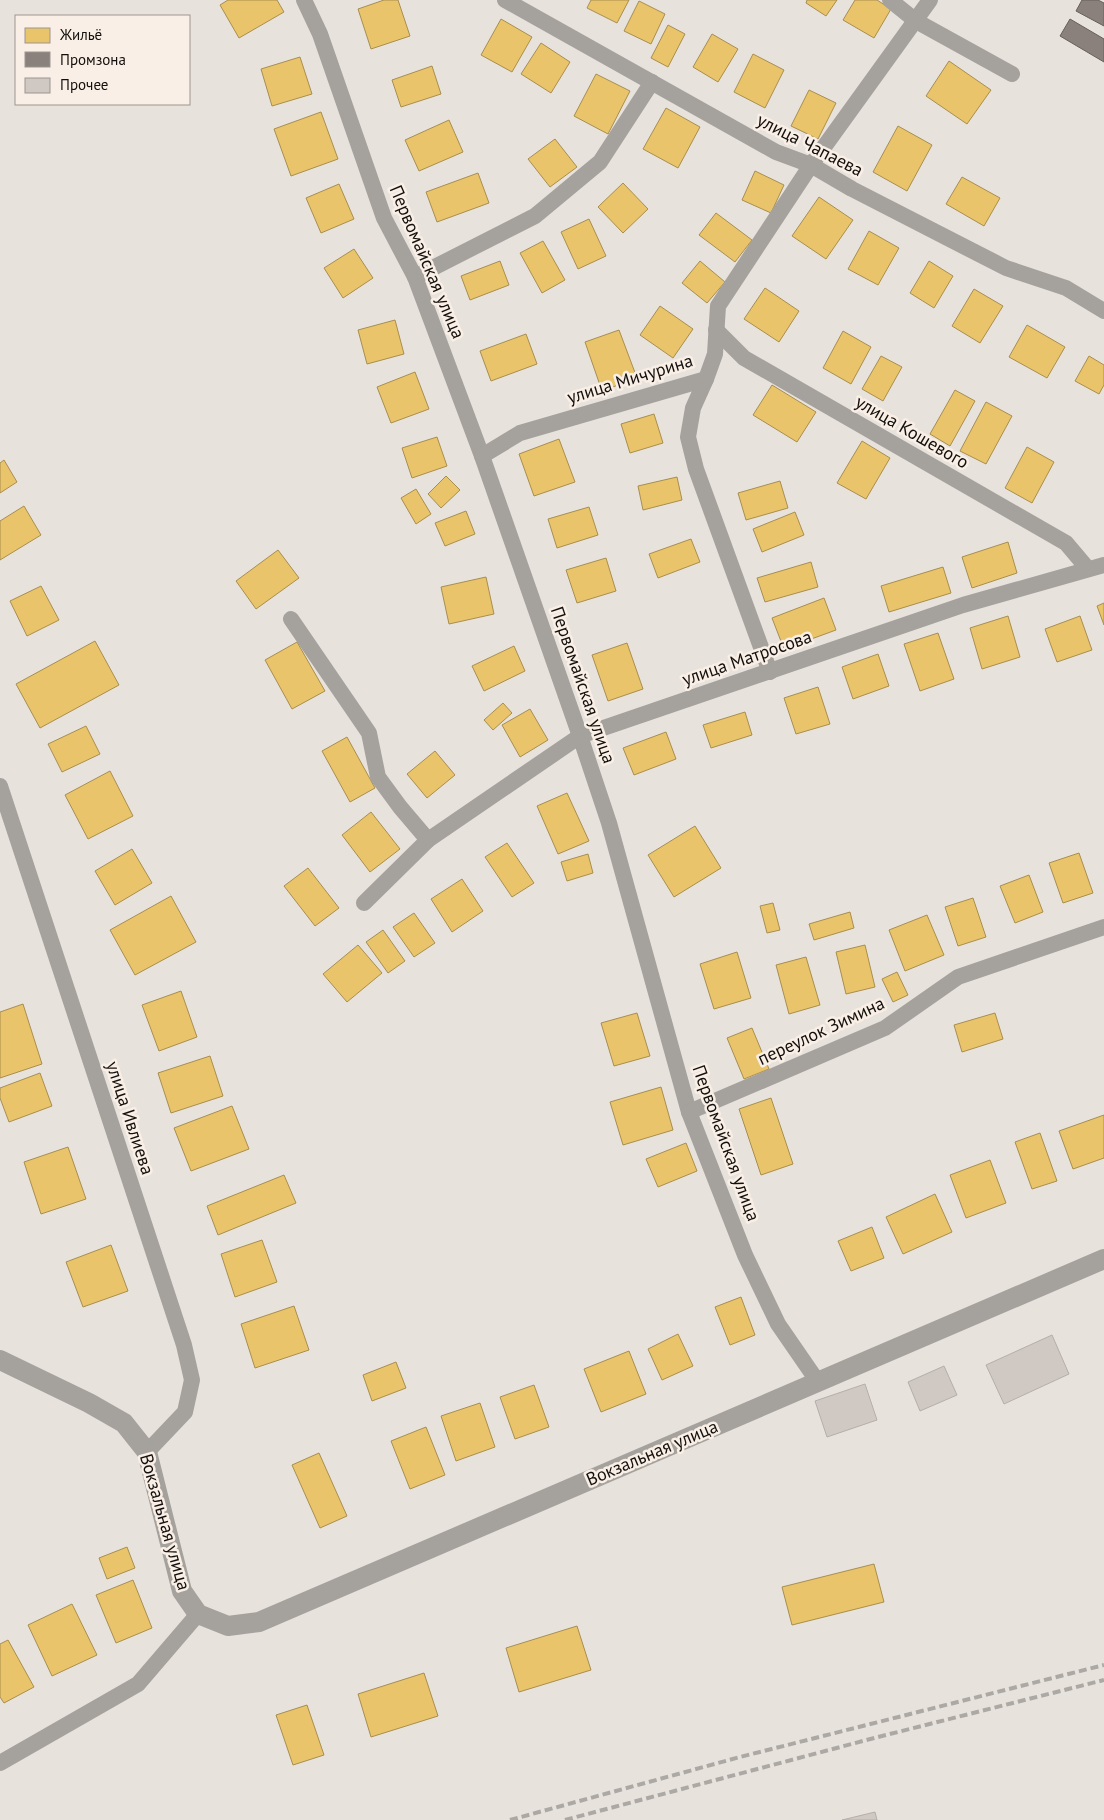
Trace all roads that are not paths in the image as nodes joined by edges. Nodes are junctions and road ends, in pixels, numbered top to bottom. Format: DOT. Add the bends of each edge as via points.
graph roads {
  1 [pos="304,0"];
  2 [pos="505,0"];
  3 [pos="890,0"];
  4 [pos="930,0"];
  5 [pos="916,20"];
  6 [pos="1012,74"];
  7 [pos="652,82"];
  8 [pos="811,165"];
  9 [pos="415,277"];
  10 [pos="1104,311"];
  11 [pos="716,330"];
  12 [pos="706,379"];
  13 [pos="482,456"];
  14 [pos="1104,565"];
  15 [pos="1088,569"];
  16 [pos="291,619"];
  17 [pos="770,672"];
  18 [pos="580,736"];
  19 [pos="0,786"];
  20 [pos="428,840"];
  21 [pos="364,903"];
  22 [pos="1104,927"];
  23 [pos="690,1112"];
  24 [pos="1104,1259"];
  25 [pos="0,1360"];
  26 [pos="818,1382"];
  27 [pos="146,1452"];
  28 [pos="198,1614"];
  29 [pos="0,1763"];
  1 -- 9 [label="street, Первомайская улица" via="320,34 384,218"];
  2 -- 7 [label="street, улица Чапаева"];
  3 -- 5 [label="street"];
  4 -- 5 [label="street, улица Мичурина"];
  5 -- 6 [label="street"];
  5 -- 8 [label="street, улица Мичурина"];
  7 -- 8 [label="street, улица Чапаева" via="776,152"];
  7 -- 9 [label="street" via="600,162 535,216"];
  8 -- 10 [label="street, улица Чапаева" via="1006,268 1066,288"];
  8 -- 11 [label="street, улица Мичурина" via="718,306"];
  9 -- 13 [label="street, Первомайская улица"];
  11 -- 12 [label="street, улица Мичурина" via="715,354"];
  11 -- 15 [label="street, улица Кошевого" via="744,358 1066,544"];
  12 -- 13 [label="street, улица Мичурина" via="520,433"];
  12 -- 17 [label="street" via="693,408 688,437 696,469"];
  13 -- 18 [label="street, Первомайская улица"];
  14 -- 15 [label="street, улица Матросова"];
  15 -- 17 [label="street, улица Матросова" via="963,605"];
  16 -- 20 [label="street" via="369,733 378,777"];
  17 -- 18 [label="street, улица Матросова"];
  18 -- 20 [label="street, улица Матросова"];
  18 -- 23 [label="street, Первомайская улица" via="610,823"];
  19 -- 27 [label="street, улица Ивлиева" via="184,1345 192,1380 184,1412"];
  20 -- 21 [label="street, улица Матросова"];
  22 -- 23 [label="street, переулок Зимина" via="958,977 885,1028"];
  23 -- 26 [label="street, Первомайская улица" via="745,1255 778,1324"];
  24 -- 26 [label="street, Вокзальная улица"];
  25 -- 27 [label="street, Вокзальная улица" via="124,1423"];
  26 -- 28 [label="street, Вокзальная улица" via="259,1622 228,1626"];
  27 -- 28 [label="street, Вокзальная улица" via="182,1591"];
  28 -- 29 [label="street" via="138,1684"];
}
